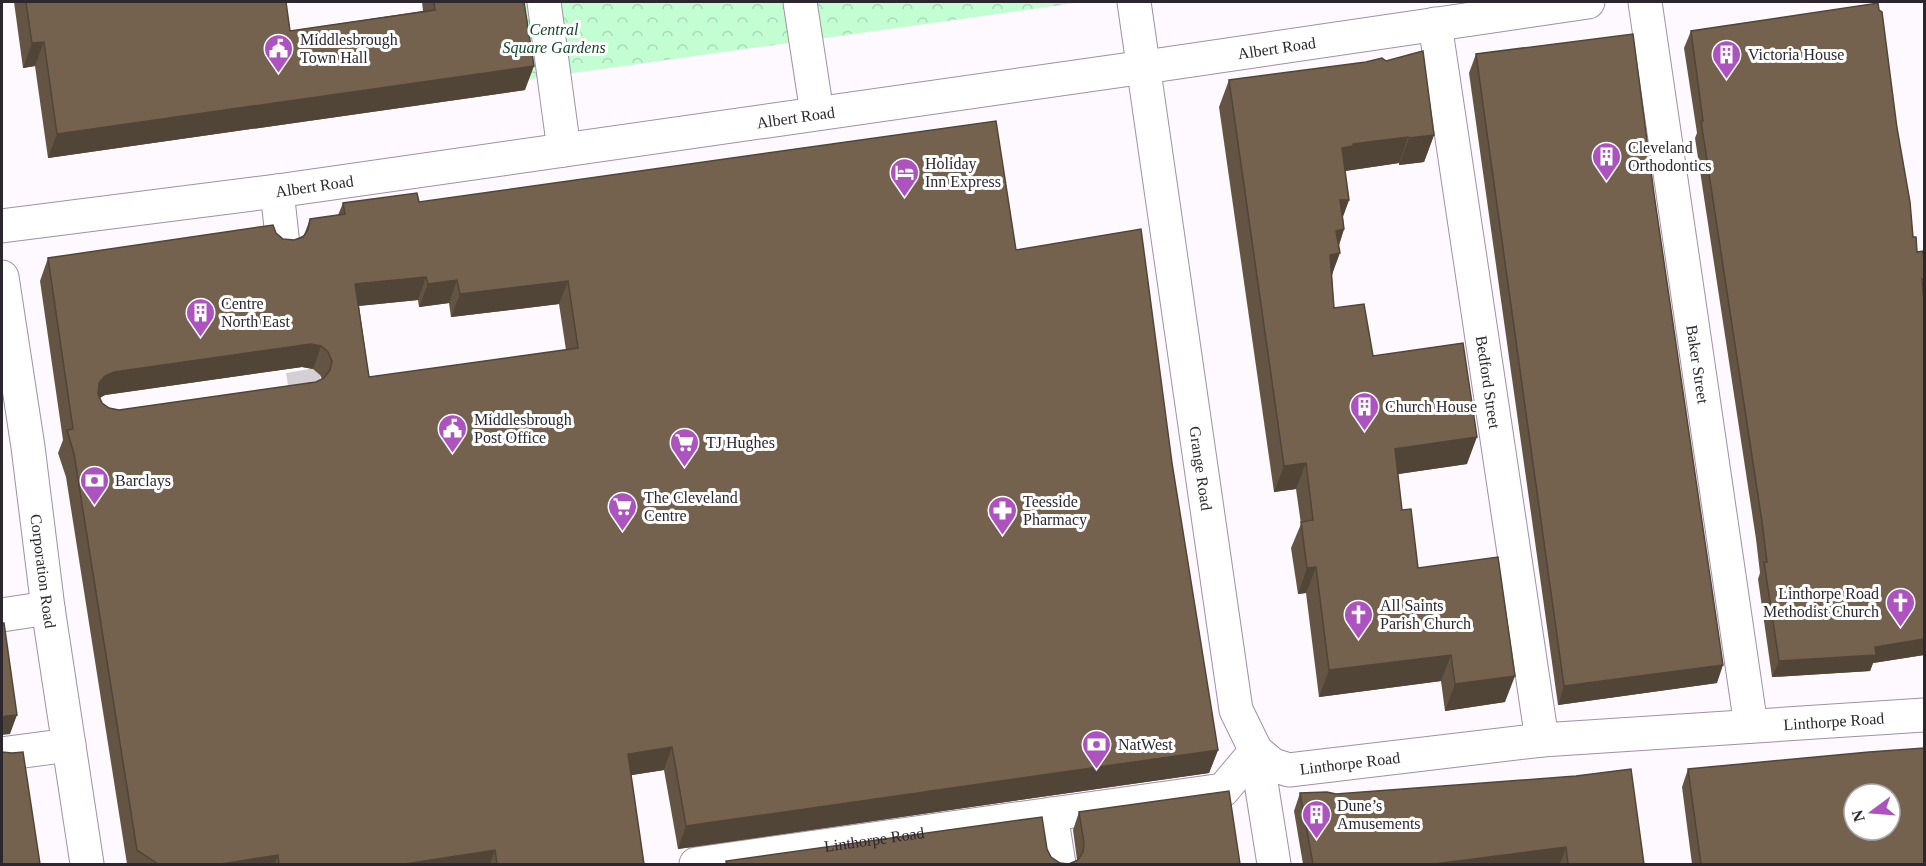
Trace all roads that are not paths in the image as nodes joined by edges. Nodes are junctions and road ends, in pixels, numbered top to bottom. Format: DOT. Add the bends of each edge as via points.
graph roads {
  1 [pos="544,2"];
  2 [pos="800,2"];
  3 [pos="1134,2"];
  4 [pos="1588,2"];
  5 [pos="1645,2"];
  6 [pos="1435,24"];
  7 [pos="1145,67"];
  8 [pos="817,113"];
  9 [pos="564,150"];
  10 [pos="277,191"];
  11 [pos="2,226"];
  12 [pos="283,245"];
  13 [pos="2,277"];
  14 [pos="14,436"];
  15 [pos="48,608"];
  16 [pos="2,615"];
  17 [pos="1924,715"];
  18 [pos="1751,726"];
  19 [pos="1542,740"];
  20 [pos="69,746"];
  21 [pos="1256,751"];
  22 [pos="2,754"];
  23 [pos="1051,814"];
  24 [pos="87,864"];
  25 [pos="696,864"];
  26 [pos="1059,864"];
  27 [pos="1274,864"];
  1 -- 9 [label="street"];
  2 -- 8 [label="street"];
  3 -- 7 [label="street, Grange Road"];
  4 -- 6 [label="street, Albert Road"];
  5 -- 18 [label="street, Baker Street"];
  6 -- 7 [label="street, Albert Road"];
  6 -- 19 [label="street, Bedford Street"];
  7 -- 8 [label="street, Albert Road"];
  7 -- 21 [label="street, Grange Road" via="1236,710"];
  8 -- 9 [label="street, Albert Road"];
  9 -- 10 [label="street, Albert Road"];
  10 -- 11 [label="street, Albert Road"];
  10 -- 12 [label="street"];
  13 -- 14 [label="street, Corporation Road"];
  14 -- 15 [label="street, Corporation Road"];
  15 -- 16 [label="street"];
  15 -- 20 [label="street, Corporation Road"];
  17 -- 18 [label="street, Linthorpe Road"];
  18 -- 19 [label="street, Linthorpe Road"];
  19 -- 21 [label="street, Linthorpe Road" via="1289,770 1273,765"];
  20 -- 22 [label="street"];
  20 -- 24 [label="street, Corporation Road"];
  21 -- 23 [label="street, Linthorpe Road" via="1222,790"];
  21 -- 27 [label="street, Grange Road"];
  23 -- 25 [label="street, Linthorpe Road"];
  23 -- 26 [label="street"];
}
